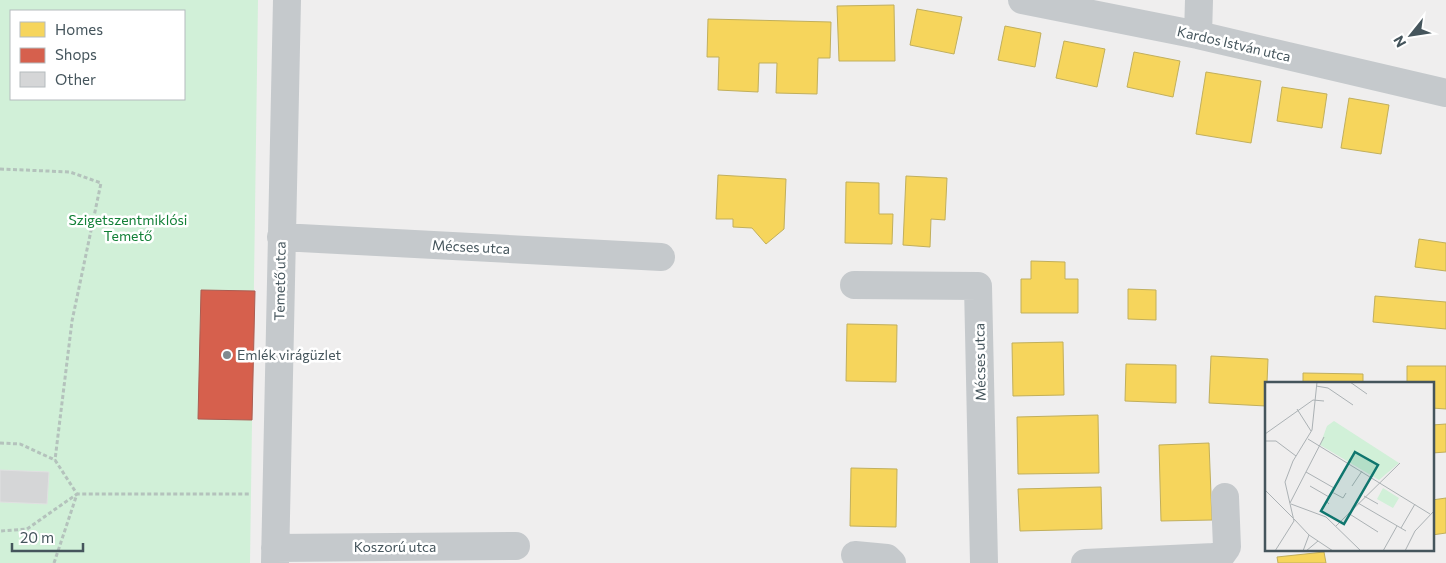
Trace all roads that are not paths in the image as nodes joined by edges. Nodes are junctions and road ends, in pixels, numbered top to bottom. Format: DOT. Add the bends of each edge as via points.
graph roads {
  1 [pos="286,0"];
  2 [pos="1022,0"];
  3 [pos="1199,0"];
  4 [pos="1198,35"];
  5 [pos="1446,93"];
  6 [pos="280,237"];
  7 [pos="661,257"];
  8 [pos="854,285"];
  9 [pos="1225,497"];
  10 [pos="516,546"];
  11 [pos="856,555"];
  12 [pos="275,556"];
  13 [pos="892,563"];
  14 [pos="984,563"];
  15 [pos="1085,563"];
  16 [pos="1094,563"];
  1 -- 6 [label="street, Temető utca"];
  2 -- 4 [label="street, Kardos István utca"];
  3 -- 4 [label="street"];
  4 -- 5 [label="street, Kardos István utca"];
  6 -- 7 [label="street, Mécses utca"];
  6 -- 12 [label="street, Temető utca"];
  8 -- 14 [label="street, Mécses utca" via="978,286"];
  9 -- 16 [label="street" via="1227,547 1222,554"];
  10 -- 12 [label="street, Koszorú utca"];
  11 -- 13 [label="street" via="887,558"];
  15 -- 16 [label="street"];
}
